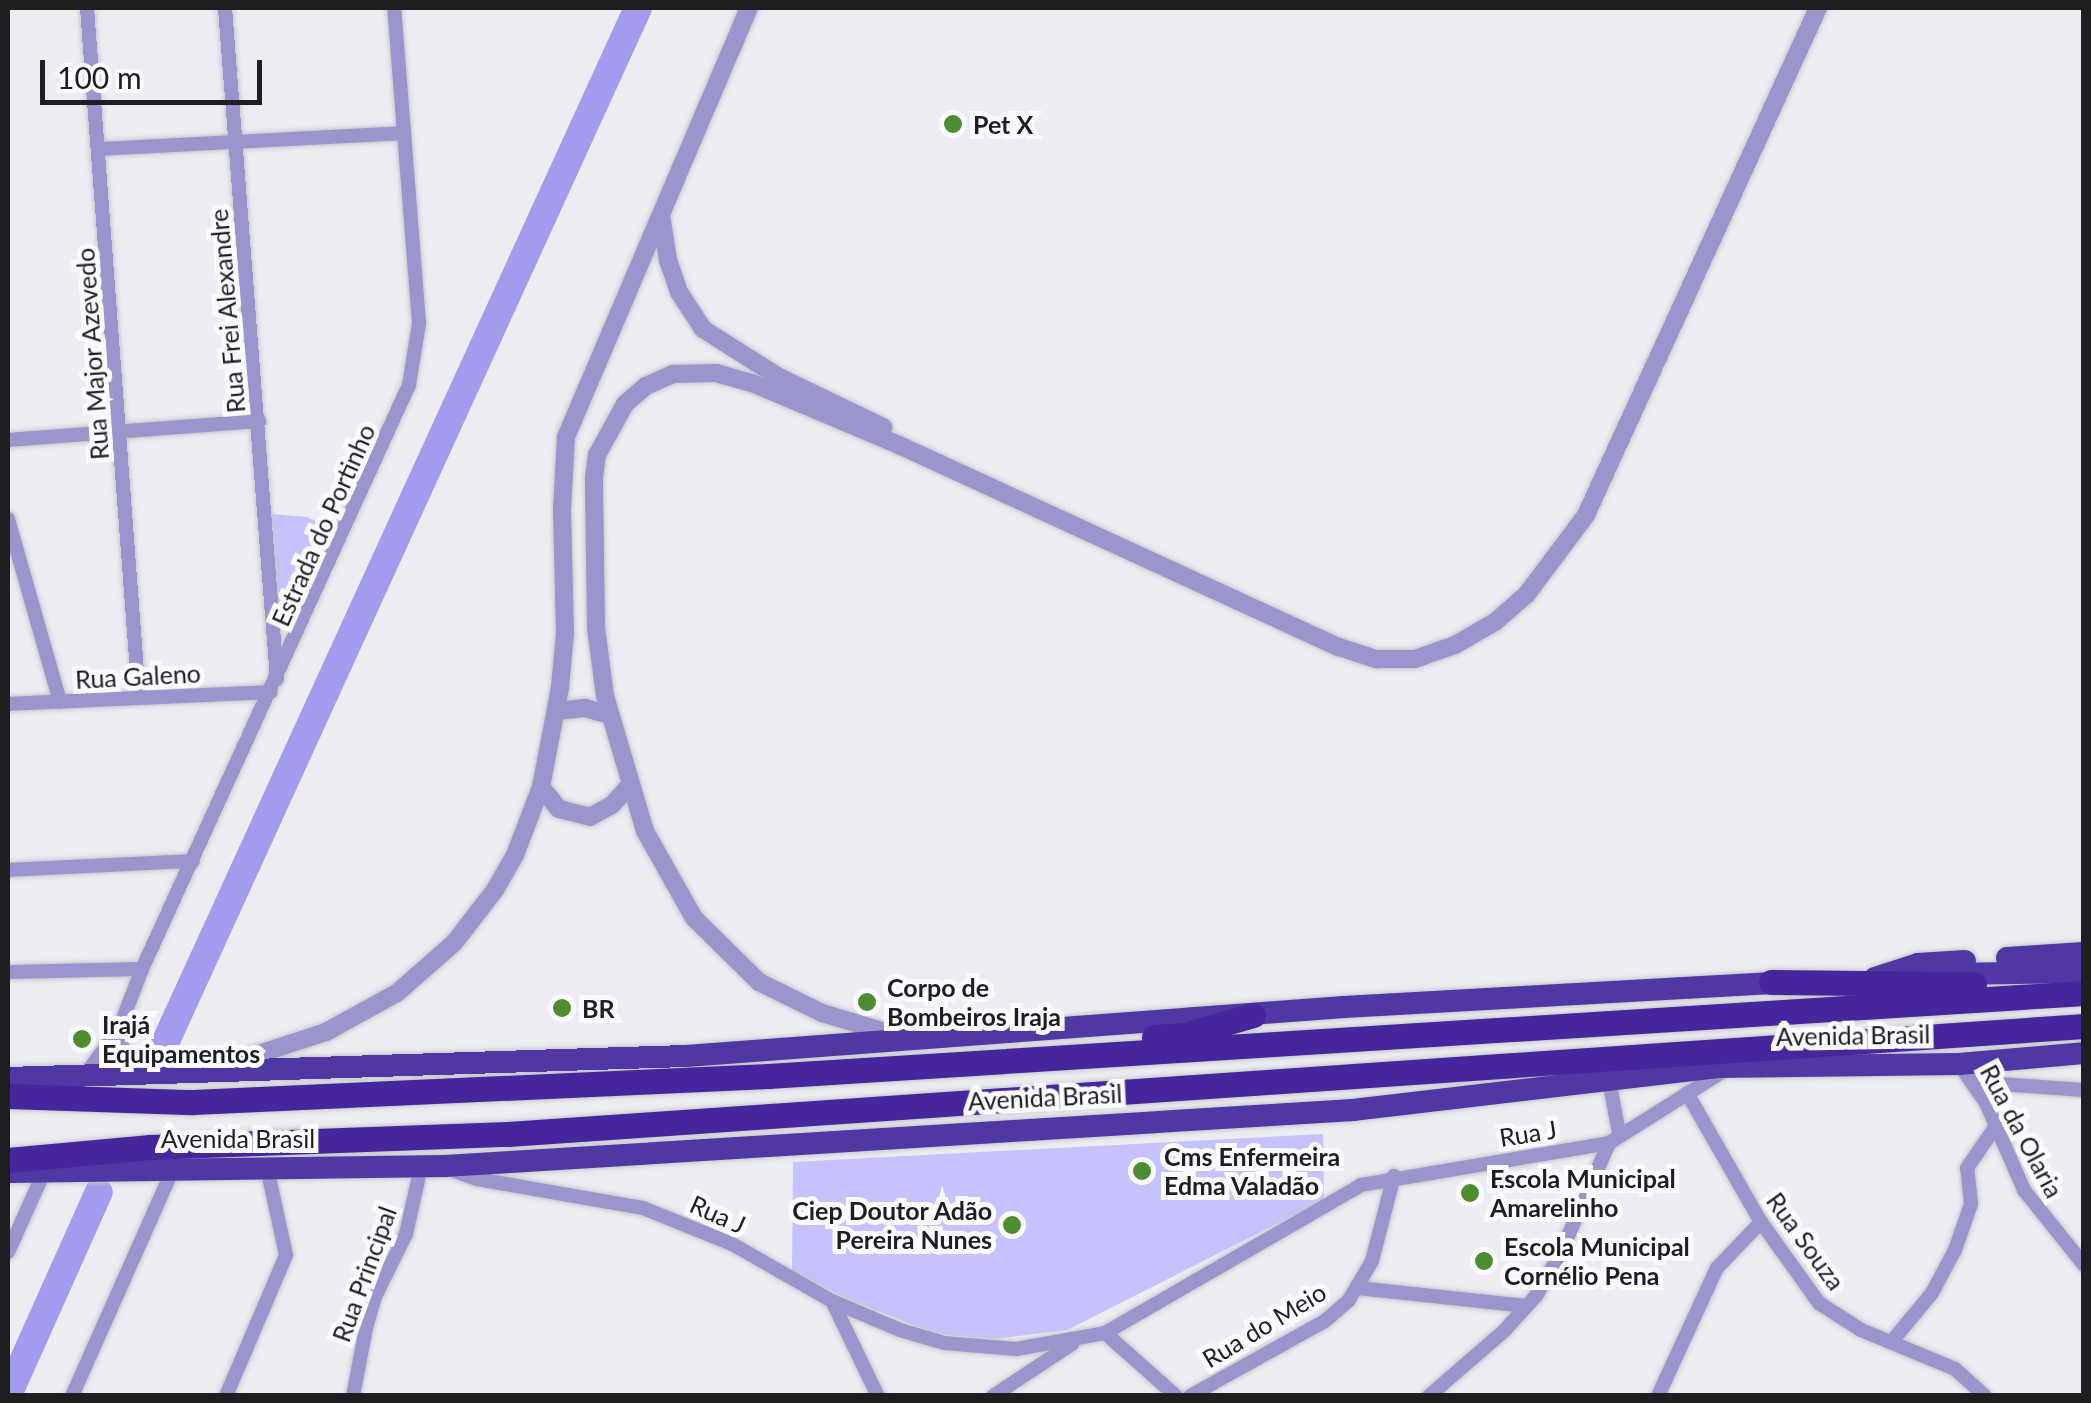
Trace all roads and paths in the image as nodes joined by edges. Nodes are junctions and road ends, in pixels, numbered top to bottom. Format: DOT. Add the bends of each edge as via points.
graph roads {
  1 [pos="87,8"];
  2 [pos="225,8"];
  3 [pos="394,8"];
  4 [pos="749,8"];
  5 [pos="1818,8"];
  6 [pos="404,133"];
  7 [pos="236,140"];
  8 [pos="99,150"];
  9 [pos="661,215"];
  10 [pos="258,421"];
  11 [pos="121,431"];
  12 [pos="8,440"];
  13 [pos="899,445"];
  14 [pos="8,519"];
  15 [pos="272,611"];
  16 [pos="303,624"];
  17 [pos="274,686"];
  18 [pos="139,698"];
  19 [pos="60,702"];
  20 [pos="8,704"];
  21 [pos="557,712"];
  22 [pos="610,716"];
  23 [pos="629,786"];
  24 [pos="541,787"];
  25 [pos="192,861"];
  26 [pos="8,870"];
  27 [pos="2084,953"];
  28 [pos="142,969"];
  29 [pos="8,972"];
  30 [pos="2084,972"];
  31 [pos="1875,978"];
  32 [pos="1770,982"];
  33 [pos="2084,993"];
  34 [pos="1253,1014"];
  35 [pos="2084,1026"];
  36 [pos="119,1029"];
  37 [pos="910,1039"];
  38 [pos="2084,1053"];
  39 [pos="2010,1060"];
  40 [pos="1959,1064"];
  41 [pos="1731,1066"];
  42 [pos="201,1072"];
  43 [pos="846,1072"];
  44 [pos="84,1076"];
  45 [pos="141,1076"];
  46 [pos="8,1078"];
  47 [pos="1609,1080"];
  48 [pos="2000,1084"];
  49 [pos="2084,1090"];
  50 [pos="1687,1093"];
  51 [pos="8,1096"];
  52 [pos="1986,1104"];
  53 [pos="1996,1126"];
  54 [pos="1614,1138"];
  55 [pos="8,1160"];
  56 [pos="445,1166"];
  57 [pos="173,1168"];
  58 [pos="267,1168"];
  59 [pos="420,1168"];
  60 [pos="45,1170"];
  61 [pos="8,1172"];
  62 [pos="1394,1176"];
  63 [pos="1761,1222"];
  64 [pos="8,1252"];
  65 [pos="2084,1264"];
  66 [pos="1358,1288"];
  67 [pos="832,1301"];
  68 [pos="1526,1306"];
  69 [pos="1105,1333"];
  70 [pos="1894,1340"];
  71 [pos="1077,1341"];
  72 [pos="72,1396"];
  73 [pos="226,1396"];
  74 [pos="353,1396"];
  75 [pos="878,1396"];
  76 [pos="993,1396"];
  77 [pos="1176,1396"];
  78 [pos="1190,1396"];
  79 [pos="1429,1396"];
  80 [pos="1658,1396"];
  81 [pos="1985,1396"];
  1 -- 8 [label="street, Rua Major Azevedo"];
  2 -- 7 [label="street, Rua Frei Alexandre"];
  3 -- 6 [label="street, Estrada do Portinho"];
  4 -- 9 [label="street"];
  5 -- 13 [label="street" via="1586,515 1527,594 1455,645 1415,659 1376,659 1338,647"];
  6 -- 7 [label="street"];
  6 -- 16 [label="street, Estrada do Portinho" via="417,352 396,418"];
  7 -- 8 [label="street"];
  7 -- 10 [label="street, Rua Frei Alexandre"];
  8 -- 11 [label="street, Rua Major Azevedo"];
  9 -- 13 [label="street" via="673,276 702,329 777,376 886,429"];
  9 -- 21 [label="street" via="566,437 565,634"];
  10 -- 11 [label="street"];
  10 -- 15 [label="street, Rua Frei Alexandre"];
  11 -- 12 [label="street"];
  11 -- 18 [label="street, Rua Major Azevedo"];
  13 -- 22 [label="street" via="716,373 673,374 625,404 597,455 593,509 596,628"];
  14 -- 19 [label="street"];
  15 -- 16 [label="street" via="290,626"];
  15 -- 17 [label="street, Rua Frei Alexandre"];
  16 -- 17 [label="street, Estrada do Portinho"];
  17 -- 18 [label="street, Rua Galeno"];
  17 -- 25 [label="street, Estrada do Portinho"];
  18 -- 19 [label="street, Rua Galeno"];
  19 -- 20 [label="street, Rua Galeno"];
  21 -- 22 [label="street" via="586,708"];
  21 -- 24 [label="street"];
  22 -- 23 [label="street"];
  23 -- 24 [label="street" via="590,817 559,809"];
  23 -- 37 [label="street" via="679,894 734,962 788,998"];
  24 -- 42 [label="street" via="495,890 428,968 326,1032"];
  25 -- 26 [label="street"];
  25 -- 28 [label="street, Estrada do Portinho"];
  27 -- 31 [label="highway" via="1918,964"];
  28 -- 29 [label="street"];
  28 -- 36 [label="street, Estrada do Portinho"];
  30 -- 31 [label="highway"];
  31 -- 32 [label="highway"];
  32 -- 33 [label="highway" via="2048,985"];
  32 -- 34 [label="highway"];
  33 -- 43 [label="highway, Avenida Brasil"];
  34 -- 37 [label="highway"];
  34 -- 43 [label="highway" via="1184,1035 1008,1048"];
  35 -- 55 [label="highway, Avenida Brasil" via="508,1134 150,1146"];
  36 -- 44 [label="street, Estrada do Portinho"];
  36 -- 45 [label="street" via="124,1056"];
  37 -- 42 [label="highway" via="686,1056"];
  38 -- 39 [label="highway, Avenida Brasil"];
  39 -- 40 [label="highway, Avenida Brasil"];
  39 -- 48 [label="street"];
  40 -- 41 [label="highway, Avenida Brasil"];
  40 -- 52 [label="street, Rua da Olaria"];
  41 -- 47 [label="highway, Avenida Brasil"];
  41 -- 50 [label="street"];
  42 -- 45 [label="highway"];
  43 -- 51 [label="highway, Avenida Brasil" via="193,1102"];
  44 -- 45 [label="highway"];
  44 -- 46 [label="highway"];
  47 -- 54 [label="street"];
  47 -- 56 [label="highway, Avenida Brasil" via="1353,1110"];
  48 -- 49 [label="street"];
  48 -- 52 [label="street"];
  50 -- 54 [label="street"];
  50 -- 63 [label="street, Rua Souza"];
  52 -- 53 [label="street, Rua da Olaria"];
  53 -- 65 [label="street, Rua da Olaria" via="2024,1190"];
  53 -- 70 [label="street" via="1967,1168 1971,1204 1955,1250 1932,1293"];
  54 -- 62 [label="street, Rua J"];
  54 -- 68 [label="street" via="1545,1283"];
  56 -- 59 [label="highway, Avenida Brasil"];
  56 -- 67 [label="street, Rua J" via="477,1180 612,1201 673,1219 754,1255"];
  57 -- 58 [label="highway, Avenida Brasil"];
  57 -- 60 [label="highway, Avenida Brasil"];
  57 -- 72 [label="street"];
  58 -- 59 [label="highway, Avenida Brasil"];
  58 -- 73 [label="street" via="286,1255"];
  59 -- 74 [label="street, Rua Principal" via="406,1234 370,1312"];
  60 -- 61 [label="highway, Avenida Brasil"];
  60 -- 64 [label="street"];
  62 -- 66 [label="street, Rua do Meio" via="1381,1233"];
  62 -- 69 [label="street, Rua J" via="1345,1192"];
  63 -- 70 [label="street, Rua Souza" via="1819,1302 1850,1324"];
  63 -- 80 [label="street" via="1718,1268"];
  66 -- 68 [label="street"];
  66 -- 78 [label="street, Rua do Meio" via="1325,1321"];
  67 -- 71 [label="street, Rua J" via="944,1343 1016,1349"];
  67 -- 75 [label="street"];
  68 -- 79 [label="street"];
  69 -- 71 [label="street, Rua J"];
  69 -- 77 [label="street"];
  70 -- 81 [label="street, Rua Souza" via="1967,1376"];
  71 -- 76 [label="street, Rua J"];
}
